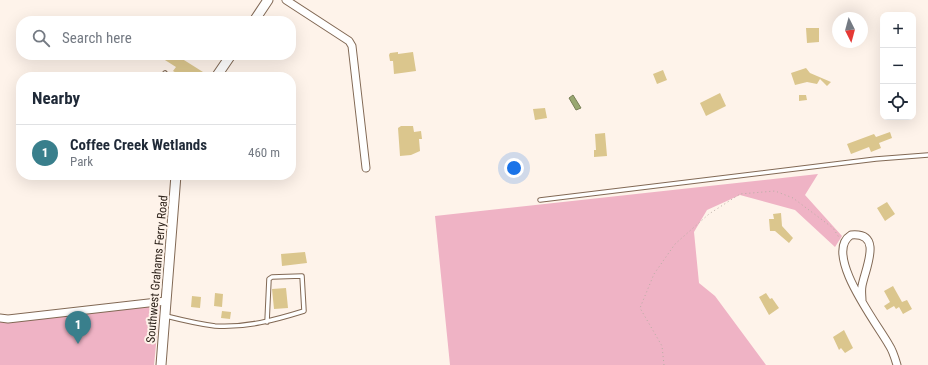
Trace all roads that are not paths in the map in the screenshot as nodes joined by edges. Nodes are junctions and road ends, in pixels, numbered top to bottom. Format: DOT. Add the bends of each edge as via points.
graph roads {
  1 [pos="268,0"];
  2 [pos="286,0"];
  3 [pos="257,16"];
  4 [pos="228,60"];
  5 [pos="219,72"];
  6 [pos="928,156"];
  7 [pos="366,168"];
  8 [pos="176,180"];
  9 [pos="540,200"];
  10 [pos="166,300"];
  11 [pos="862,302"];
  12 [pos="165,316"];
  13 [pos="0,318"];
  14 [pos="267,322"];
  15 [pos="890,347"];
  16 [pos="161,365"];
  17 [pos="898,365"];
  18 [pos="901,365"];
  1 -- 3 [label="main road"];
  2 -- 7 [label="street" via="349,41 352,46"];
  4 -- 5 [label="main road"];
  6 -- 9 [label="lane" via="876,159"];
  8 -- 10 [label="main road, Southwest Grahams Ferry Road"];
  10 -- 12 [label="main road, Southwest Grahams Ferry Road"];
  10 -- 13 [label="street" via="8,320"];
  11 -- 11 [label="street" via="854,289 842,251 847,238 855,235 866,238 870,253 862,286"];
  11 -- 15 [label="street"];
  12 -- 14 [label="lane" via="215,326"];
  12 -- 16 [label="main road, Southwest Grahams Ferry Road"];
  14 -- 14 [label="lane" via="304,311 302,276 269,279"];
  15 -- 17 [label="street"];
  15 -- 18 [label="street"];
}
